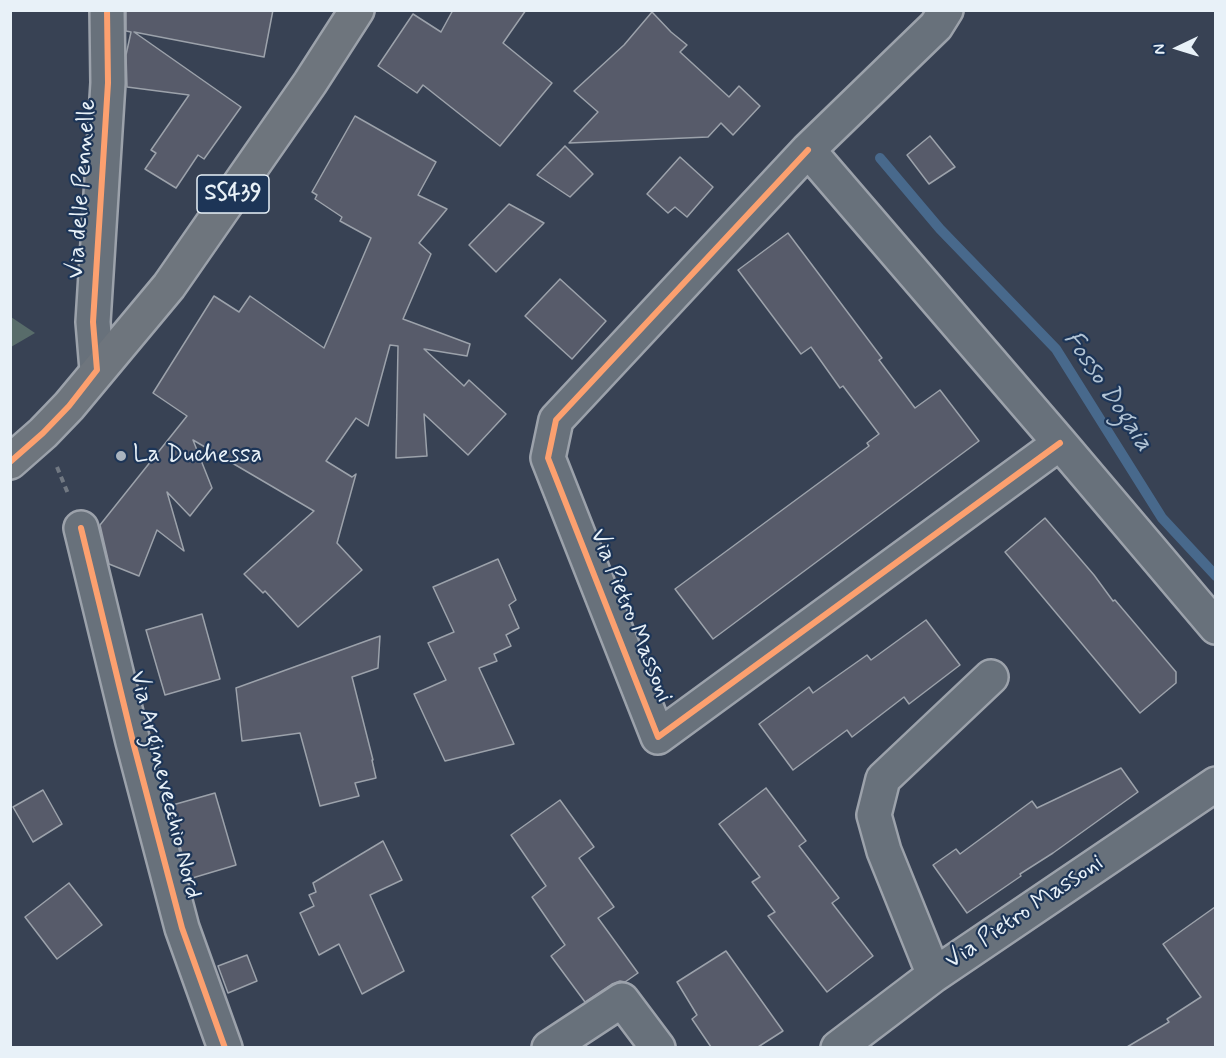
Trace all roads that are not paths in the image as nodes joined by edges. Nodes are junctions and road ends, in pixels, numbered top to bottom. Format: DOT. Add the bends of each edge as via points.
graph roads {
  1 [pos="107,10"];
  2 [pos="357,10"];
  3 [pos="946,10"];
  4 [pos="808,150"];
  5 [pos="97,370"];
  6 [pos="1060,443"];
  7 [pos="10,462"];
  8 [pos="81,528"];
  9 [pos="1215,627"];
  10 [pos="991,676"];
  11 [pos="1215,784"];
  12 [pos="934,975"];
  13 [pos="225,1047"];
  14 [pos="549,1047"];
  15 [pos="658,1047"];
  16 [pos="838,1047"];
  1 -- 5 [label="street, Via delle Pennelle" via="108,83 93,322"];
  2 -- 5 [label="main road, SS439" via="169,286"];
  3 -- 4 [label="street, Via Pietro Massoni" via="936,26"];
  4 -- 6 [label="street"];
  4 -- 6 [label="street, Via Pietro Massoni" via="556,420 548,458 658,737"];
  5 -- 7 [label="main road, SS439" via="69,406"];
  6 -- 9 [label="street"];
  8 -- 13 [label="street, Via Arginevecchio Nord" via="182,928"];
  10 -- 12 [label="street" via="883,779 874,815 884,851"];
  11 -- 12 [label="street, Via Pietro Massoni"];
  12 -- 16 [label="street, Via Pietro Massoni"];
  14 -- 15 [label="street" via="622,1000"];
}
